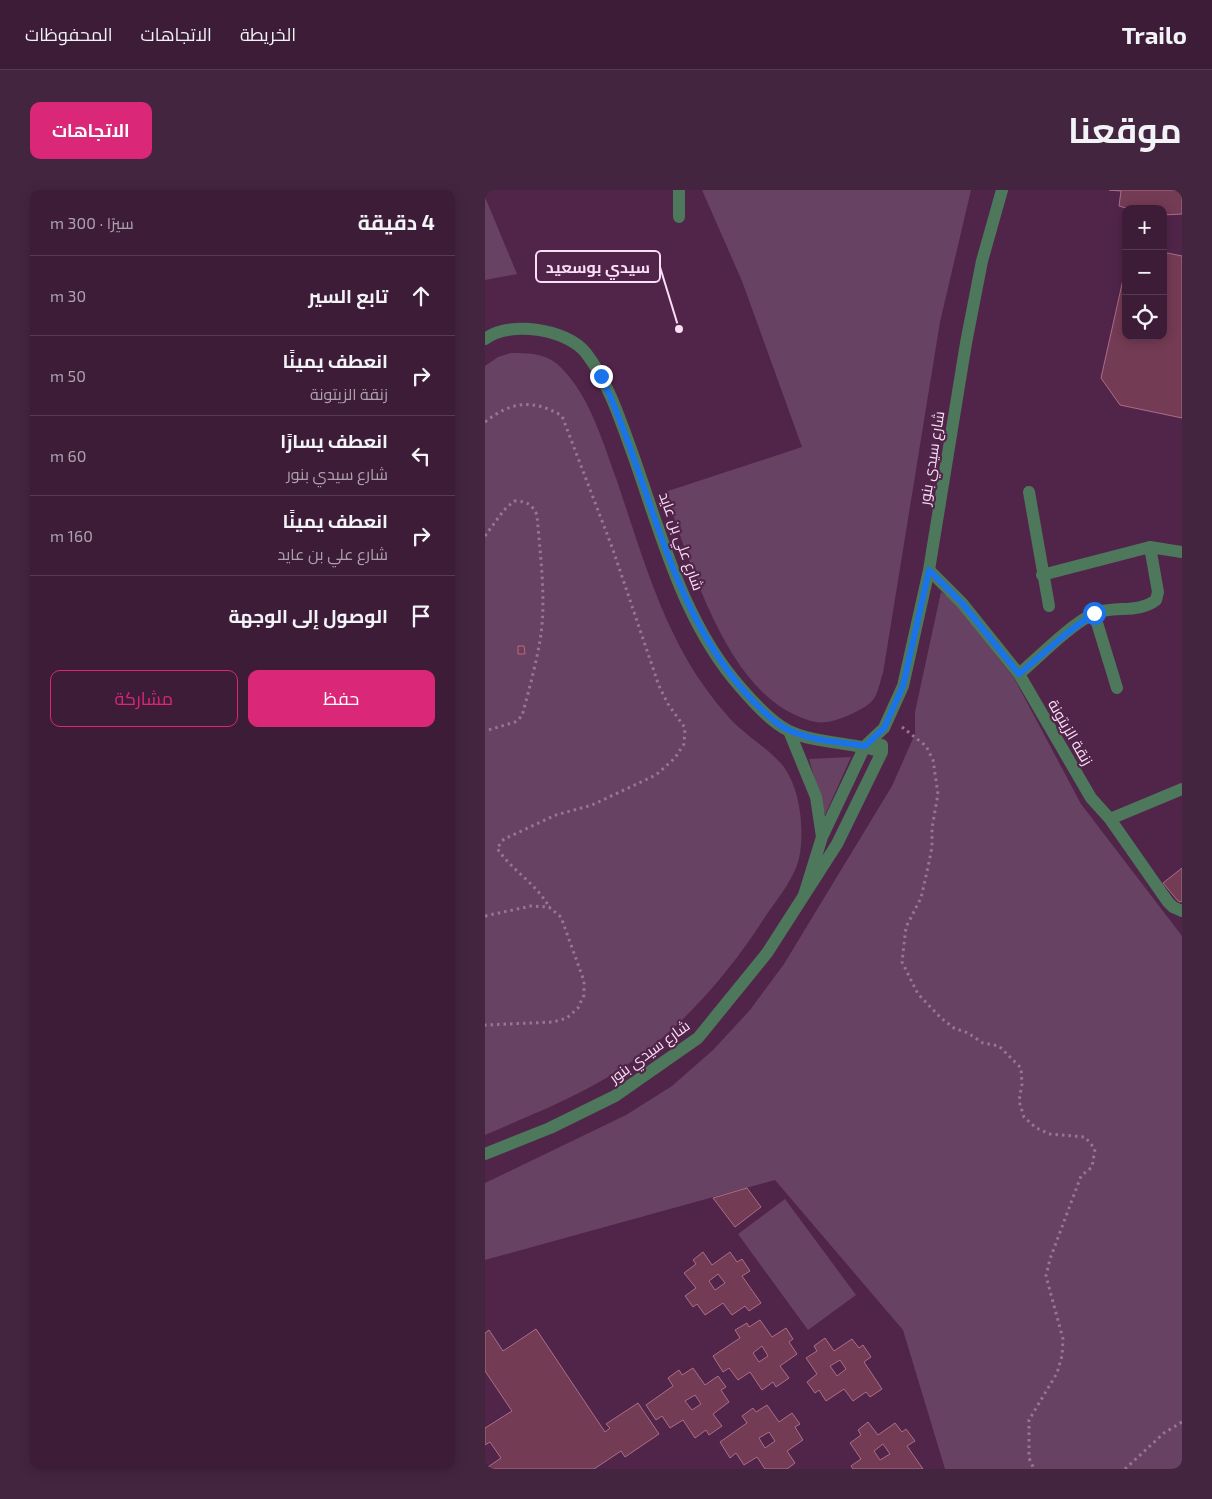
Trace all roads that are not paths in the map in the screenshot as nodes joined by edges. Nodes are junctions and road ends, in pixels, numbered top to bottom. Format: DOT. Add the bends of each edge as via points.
graph roads {
  1 [pos="679,190"];
  2 [pos="1002,190"];
  3 [pos="679,217"];
  4 [pos="485,340"];
  5 [pos="1029,492"];
  6 [pos="1149,547"];
  7 [pos="1182,552"];
  8 [pos="929,570"];
  9 [pos="1042,575"];
  10 [pos="1049,606"];
  11 [pos="1094,613"];
  12 [pos="1019,674"];
  13 [pos="1117,688"];
  14 [pos="887,723"];
  15 [pos="789,731"];
  16 [pos="865,746"];
  17 [pos="882,752"];
  18 [pos="1182,789"];
  19 [pos="1110,819"];
  20 [pos="823,837"];
  21 [pos="804,895"];
  22 [pos="1182,911"];
  23 [pos="485,1154"];
  1 -- 3 [label="street"];
  2 -- 8 [label="street, شارع سيدي بنور" via="982,261 966,343"];
  4 -- 15 [label="street, شارع علي بن عايد" via="509,329 529,328 566,339 585,352 601,376 619,415 680,586 700,630 740,687"];
  5 -- 9 [label="street"];
  6 -- 7 [label="street"];
  6 -- 9 [label="street"];
  6 -- 11 [label="street" via="1158,592 1156,600 1149,606"];
  8 -- 12 [label="street, زنقة الزيتونة" via="962,603"];
  8 -- 14 [label="street, شارع سيدي بنور" via="903,686"];
  9 -- 10 [label="street"];
  11 -- 12 [label="street"];
  11 -- 13 [label="street"];
  12 -- 19 [label="street, زنقة الزيتونة" via="1091,798"];
  14 -- 16 [label="street, شارع سيدي بنور"];
  14 -- 17 [label="street, شارع سيدي بنور"];
  15 -- 16 [label="street, شارع علي بن عايد"];
  15 -- 20 [label="street" via="817,797"];
  16 -- 17 [label="street, شارع علي بن عايد"];
  16 -- 20 [label="street, شارع سيدي بنور"];
  17 -- 21 [label="street, شارع سيدي بنور" via="837,844"];
  18 -- 19 [label="street"];
  19 -- 22 [label="street, زنقة الزيتونة" via="1168,902"];
  20 -- 21 [label="street, شارع سيدي بنور"];
  21 -- 23 [label="street, شارع سيدي بنور" via="767,953 698,1038 615,1096 550,1128"];
}
